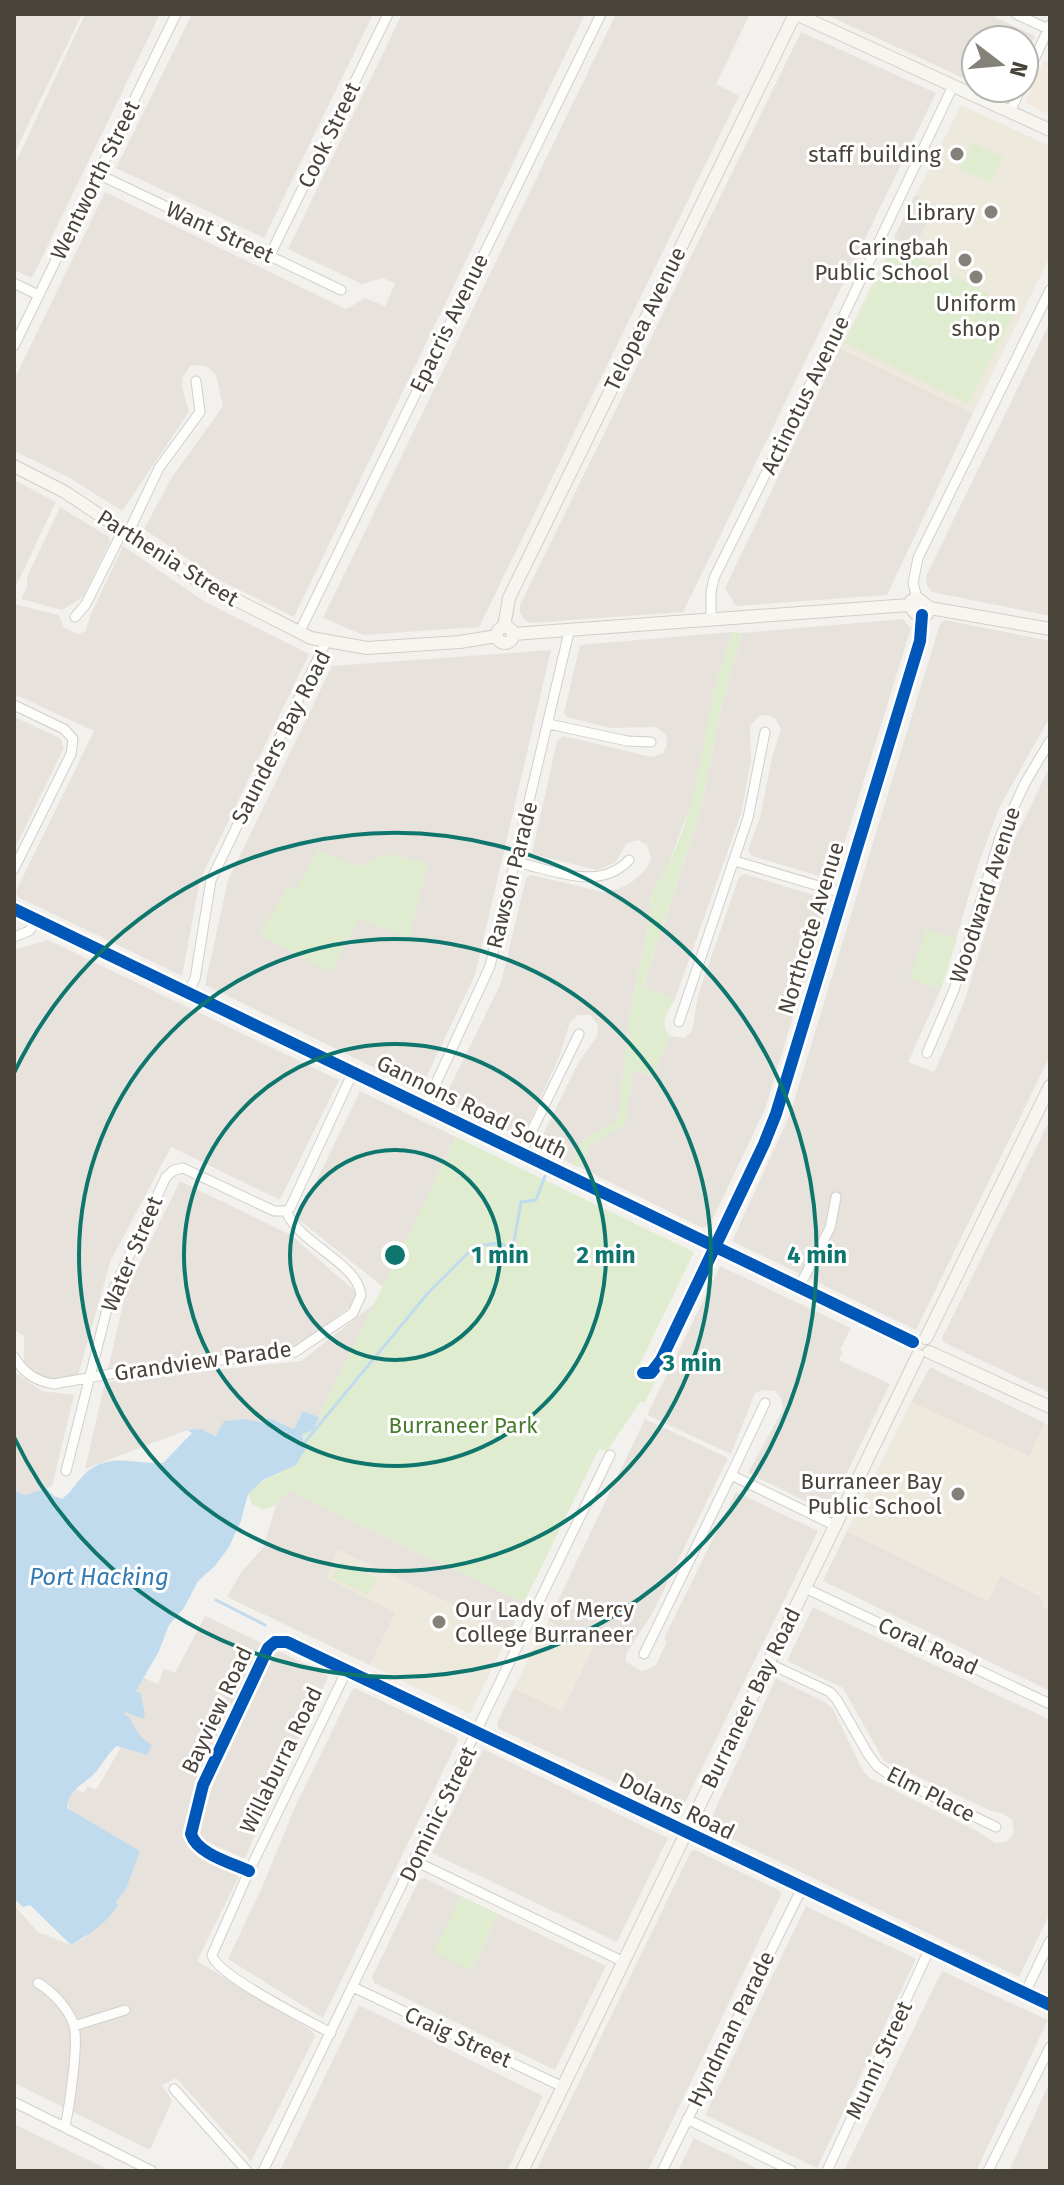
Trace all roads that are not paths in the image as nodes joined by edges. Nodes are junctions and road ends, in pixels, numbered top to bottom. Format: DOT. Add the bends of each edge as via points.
graph roads {
  1 [pos="176,14"];
  2 [pos="388,14"];
  3 [pos="601,14"];
  4 [pos="796,14"];
  5 [pos="1016,14"];
  6 [pos="1049,27"];
  7 [pos="1040,47"];
  8 [pos="953,86"];
  9 [pos="1014,104"];
  10 [pos="1010,112"];
  11 [pos="1050,130"];
  12 [pos="98,174"];
  13 [pos="270,255"];
  14 [pos="14,283"];
  15 [pos="341,290"];
  16 [pos="1050,290"];
  17 [pos="38,295"];
  18 [pos="14,346"];
  19 [pos="196,381"];
  20 [pos="14,466"];
  21 [pos="125,531"];
  22 [pos="913,602"];
  23 [pos="926,611"];
  24 [pos="75,617"];
  25 [pos="711,620"];
  26 [pos="1050,629"];
  27 [pos="569,632"];
  28 [pos="299,633"];
  29 [pos="505,633"];
  30 [pos="326,642"];
  31 [pos="14,705"];
  32 [pos="549,724"];
  33 [pos="765,732"];
  34 [pos="1050,741"];
  35 [pos="651,742"];
  36 [pos="629,860"];
  37 [pos="735,861"];
  38 [pos="516,862"];
  39 [pos="14,869"];
  40 [pos="842,893"];
  41 [pos="14,909"];
  42 [pos="37,920"];
  43 [pos="14,937"];
  44 [pos="188,992"];
  45 [pos="679,1022"];
  46 [pos="579,1034"];
  47 [pos="927,1053"];
  48 [pos="353,1072"];
  49 [pos="1050,1086"];
  50 [pos="425,1107"];
  51 [pos="521,1153"];
  52 [pos="836,1197"];
  53 [pos="286,1211"];
  54 [pos="716,1246"];
  55 [pos="799,1287"];
  56 [pos="920,1340"];
  57 [pos="924,1353"];
  58 [pos="14,1357"];
  59 [pos="650,1375"];
  60 [pos="91,1376"];
  61 [pos="765,1403"];
  62 [pos="1050,1407"];
  63 [pos="610,1455"];
  64 [pos="66,1471"];
  65 [pos="731,1475"];
  66 [pos="836,1526"];
  67 [pos="805,1588"];
  68 [pos="287,1642"];
  69 [pos="644,1654"];
  70 [pos="768,1663"];
  71 [pos="347,1670"];
  72 [pos="1050,1704"];
  73 [pos="477,1732"];
  74 [pos="996,1827"];
  75 [pos="687,1832"];
  76 [pos="415,1861"];
  77 [pos="249,1871"];
  78 [pos="802,1888"];
  79 [pos="1050,1941"];
  80 [pos="930,1948"];
  81 [pos="624,1962"];
  82 [pos="38,1983"];
  83 [pos="353,1987"];
  84 [pos="1025,1993"];
  85 [pos="1050,2005"];
  86 [pos="125,2010"];
  87 [pos="74,2026"];
  88 [pos="331,2033"];
  89 [pos="1050,2047"];
  90 [pos="563,2087"];
  91 [pos="174,2089"];
  92 [pos="14,2102"];
  93 [pos="687,2119"];
  94 [pos="65,2127"];
  95 [pos="152,2171"];
  96 [pos="247,2171"];
  97 [pos="263,2171"];
  98 [pos="522,2171"];
  99 [pos="662,2171"];
  100 [pos="792,2171"];
  101 [pos="827,2171"];
  102 [pos="988,2171"];
  1 -- 12 [label="street, Wentworth Street"];
  2 -- 13 [label="street, Cook Street"];
  3 -- 28 [label="street, Epacris Avenue"];
  4 -- 8 [label="street"];
  4 -- 29 [label="street, Telopea Avenue" via="509,598"];
  5 -- 6 [label="street"];
  6 -- 7 [label="street"];
  8 -- 10 [label="street"];
  8 -- 25 [label="street, Actinotus Avenue" via="714,578"];
  9 -- 10 [label="street"];
  10 -- 11 [label="street"];
  12 -- 13 [label="street, Want Street"];
  12 -- 17 [label="street, Wentworth Street"];
  13 -- 15 [label="street, Want Street"];
  14 -- 17 [label="street"];
  16 -- 22 [label="street" via="918,558"];
  17 -- 18 [label="street, Wentworth Street"];
  19 -- 21 [label="street" via="200,412 159,468"];
  20 -- 21 [label="street, Parthenia Street"];
  21 -- 24 [label="street"];
  21 -- 28 [label="street, Parthenia Street" via="197,580"];
  22 -- 23 [label="street"];
  22 -- 25 [label="street, Saunders Bay Road"];
  23 -- 26 [label="street"];
  23 -- 40 [label="street, Northcote Avenue"];
  25 -- 27 [label="street, Saunders Bay Road"];
  27 -- 29 [label="street, Saunders Bay Road"];
  27 -- 32 [label="street, Rawson Parade"];
  28 -- 30 [label="street, Parthenia Street"];
  29 -- 30 [label="street, Saunders Bay Road" via="396,648"];
  30 -- 44 [label="street, Saunders Bay Road" via="211,880 195,979"];
  31 -- 39 [label="street" via="64,729 73,739 71,754"];
  32 -- 35 [label="street"];
  32 -- 38 [label="street, Rawson Parade"];
  33 -- 37 [label="street"];
  34 -- 47 [label="street, Woodward Avenue" via="1000,837 954,990"];
  36 -- 38 [label="street" via="598,878"];
  37 -- 40 [label="street"];
  37 -- 45 [label="street"];
  38 -- 50 [label="street, Rawson Parade" via="490,966"];
  40 -- 54 [label="street, Northcote Avenue" via="776,1114"];
  41 -- 42 [label="street, Gannons Road South"];
  42 -- 43 [label="street" via="29,931"];
  42 -- 44 [label="street, Gannons Road South"];
  44 -- 48 [label="street, Gannons Road South"];
  46 -- 51 [label="street"];
  48 -- 50 [label="street, Gannons Road South"];
  48 -- 53 [label="street"];
  49 -- 56 [label="street"];
  50 -- 51 [label="street, Gannons Road South"];
  51 -- 54 [label="street, Gannons Road South"];
  52 -- 55 [label="street" via="828,1233"];
  53 -- 60 [label="street, Water Street" via="274,1211 183,1168 174,1170 115,1282"];
  53 -- 60 [label="street, Grandview Parade" via="296,1228 356,1280 361,1295 353,1313 291,1353"];
  54 -- 55 [label="street, Gannons Road South"];
  54 -- 59 [label="street"];
  55 -- 56 [label="street, Gannons Road South"];
  56 -- 57 [label="street" via="912,1348"];
  57 -- 62 [label="street"];
  57 -- 66 [label="street, Burraneer Bay Road"];
  58 -- 60 [label="street, Grandview Parade" via="41,1382"];
  60 -- 64 [label="street, Water Street"];
  61 -- 65 [label="street"];
  63 -- 73 [label="street, Dominic Street"];
  65 -- 66 [label="street"];
  65 -- 69 [label="street"];
  66 -- 67 [label="street, Burraneer Bay Road"];
  67 -- 70 [label="street, Burraneer Bay Road"];
  67 -- 72 [label="street, Coral Road"];
  68 -- 71 [label="street, Dolans Road"];
  68 -- 77 [label="street, Bayview Road" via="268,1648 203,1785 191,1834 202,1848"];
  70 -- 74 [label="street, Elm Place" via="830,1692 877,1766"];
  70 -- 75 [label="street, Burraneer Bay Road"];
  71 -- 73 [label="street, Dolans Road"];
  71 -- 77 [label="street, Willaburra Road"];
  73 -- 75 [label="street, Dolans Road"];
  73 -- 76 [label="street, Dominic Street"];
  75 -- 78 [label="street, Dolans Road"];
  75 -- 81 [label="street, Burraneer Bay Road"];
  76 -- 81 [label="street"];
  76 -- 83 [label="street, Dominic Street"];
  77 -- 88 [label="street, Willaburra Road" via="212,1955 214,1961"];
  78 -- 80 [label="street, Dolans Road"];
  78 -- 93 [label="street, Hyndman Parade"];
  79 -- 84 [label="street"];
  80 -- 84 [label="street, Dolans Road"];
  80 -- 101 [label="street, Munni Street"];
  81 -- 90 [label="street, Burraneer Bay Road"];
  82 -- 87 [label="street" via="60,2003"];
  83 -- 88 [label="street, Dominic Street"];
  83 -- 90 [label="street, Craig Street"];
  84 -- 85 [label="street, Dolans Road"];
  86 -- 87 [label="street"];
  87 -- 94 [label="street"];
  88 -- 97 [label="street, Dominic Street"];
  89 -- 102 [label="street"];
  90 -- 98 [label="street, Burraneer Bay Road"];
  91 -- 96 [label="street"];
  92 -- 94 [label="street"];
  93 -- 99 [label="street, Hyndman Parade"];
  93 -- 100 [label="street"];
  94 -- 95 [label="street"];
}
